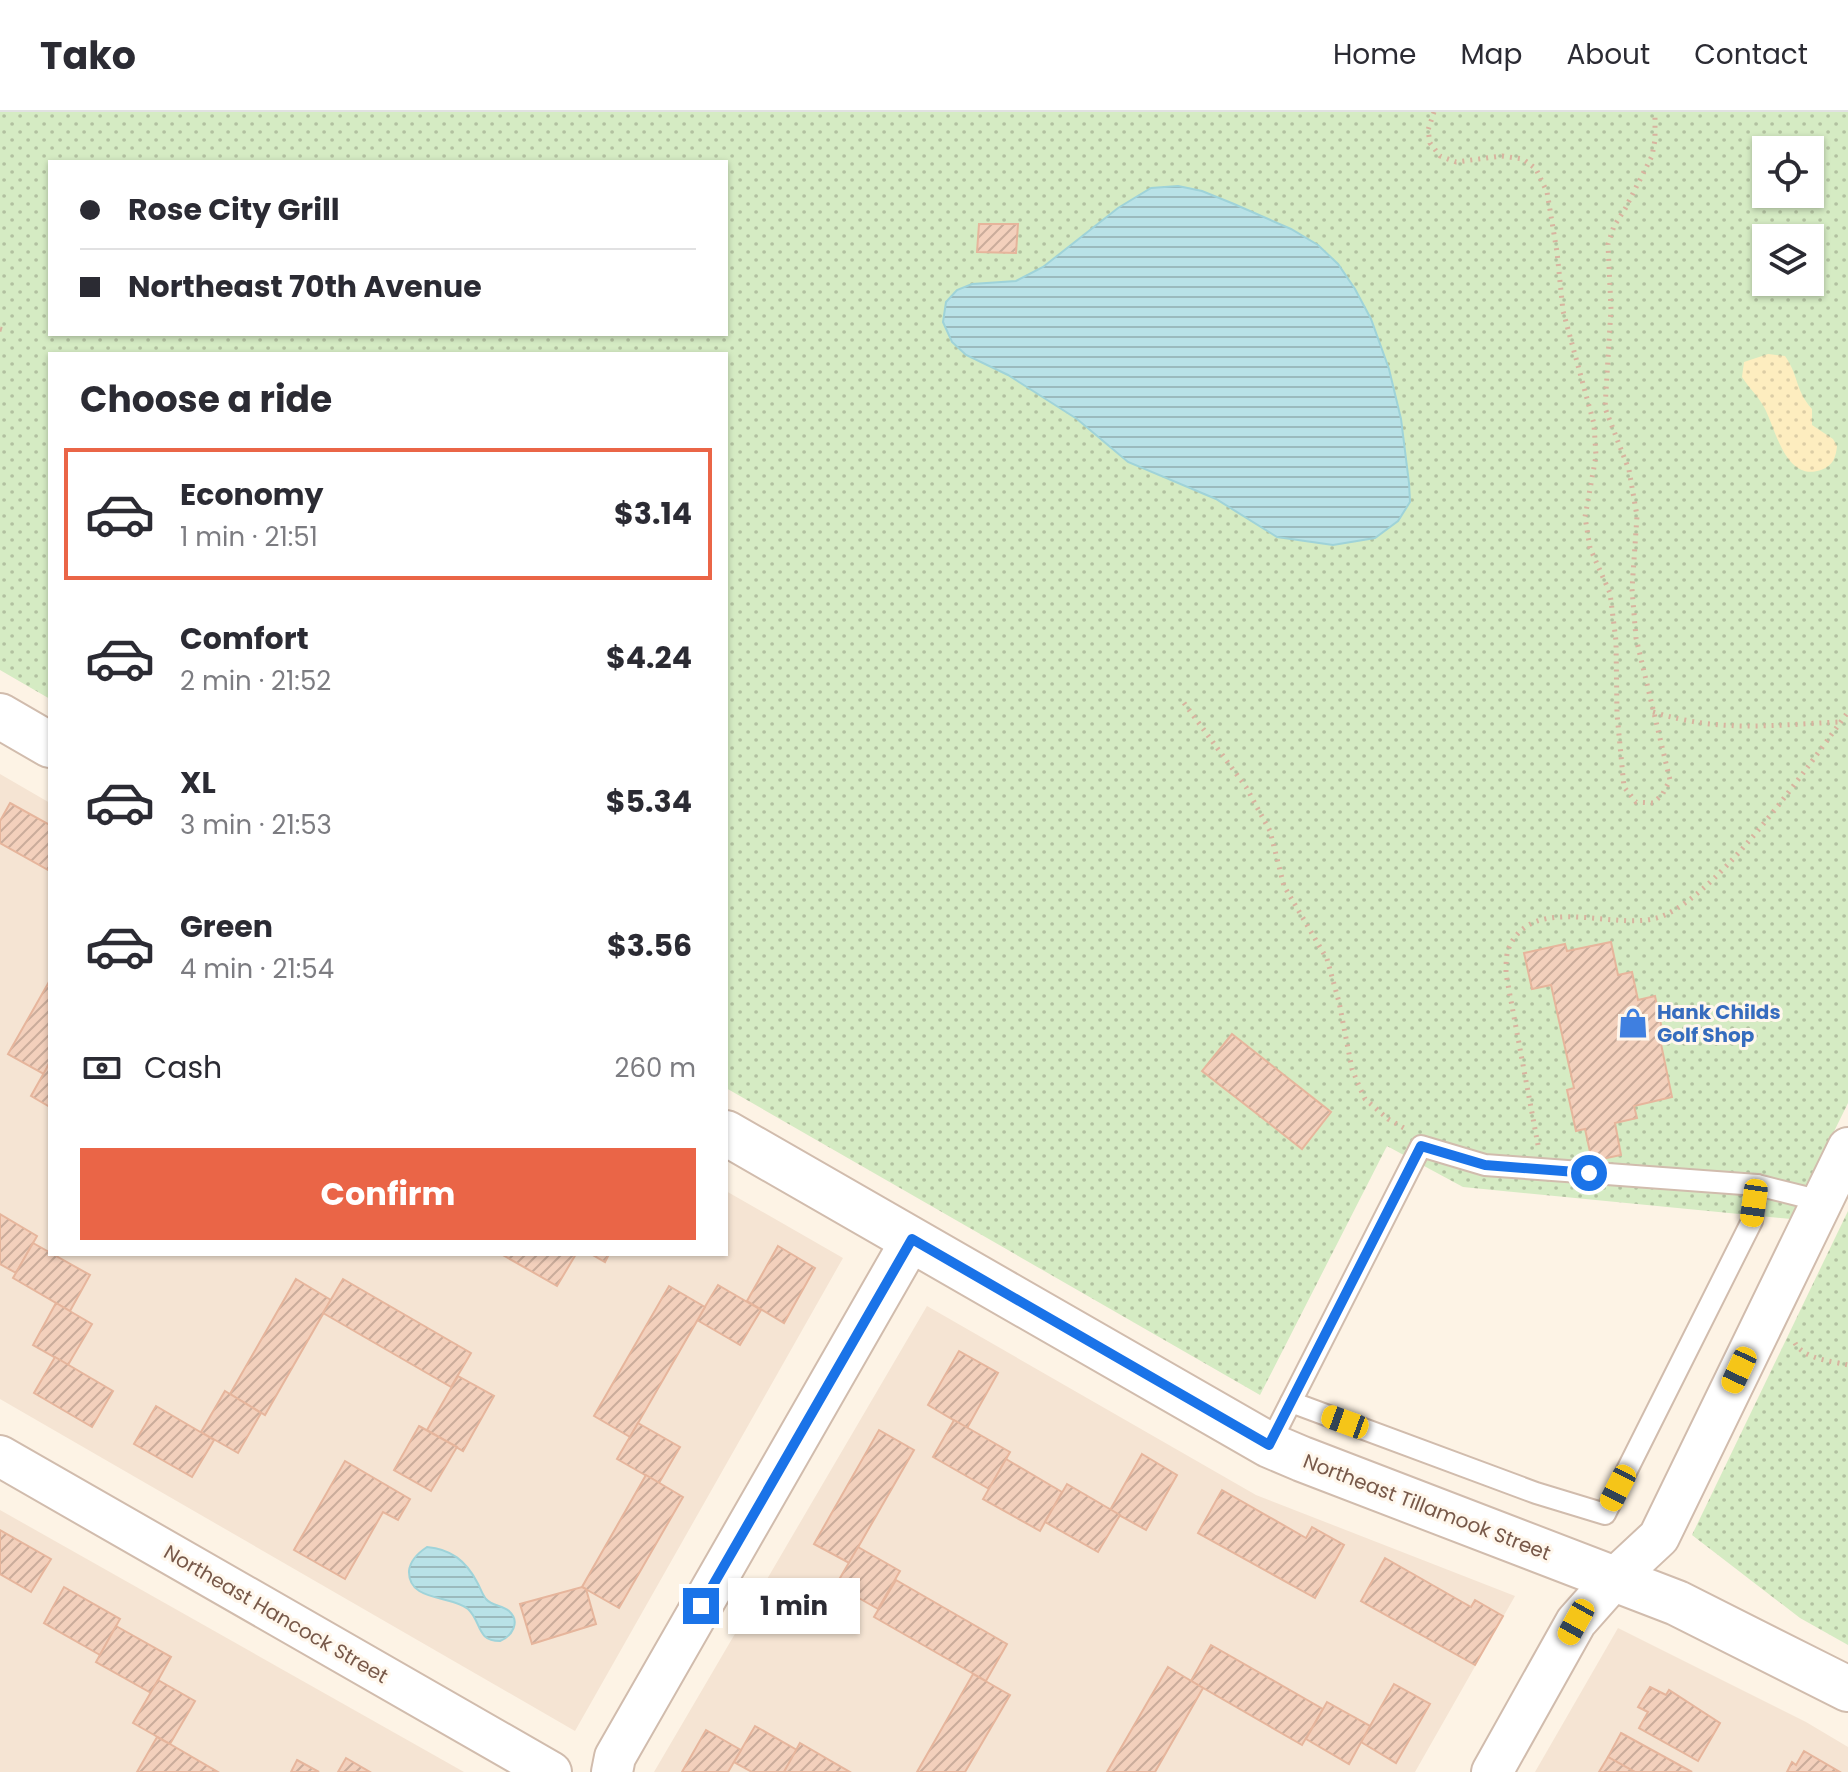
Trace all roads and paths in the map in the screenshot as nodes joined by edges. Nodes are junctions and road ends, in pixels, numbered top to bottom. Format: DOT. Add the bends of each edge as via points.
graph roads {
  1 [pos="1434,112"];
  2 [pos="1655,112"];
  3 [pos="1184,703"];
  4 [pos="1653,712"];
  5 [pos="1848,712"];
  6 [pos="0,716"];
  7 [pos="1841,722"];
  8 [pos="48,744"];
  9 [pos="1412,1132"];
  10 [pos="728,1134"];
  11 [pos="1848,1148"];
  12 [pos="1543,1170"];
  13 [pos="1757,1185"];
  14 [pos="1821,1201"];
  15 [pos="912,1239"];
  16 [pos="1291,1402"];
  17 [pos="1269,1445"];
  18 [pos="0,1456"];
  19 [pos="1615,1578"];
  20 [pos="1848,1689"];
  21 [pos="551,1772"];
  22 [pos="612,1772"];
  23 [pos="1492,1772"];
  1 -- 4 [label="path" via="1428,130 1440,156 1456,162 1523,159 1536,169 1547,192 1563,311 1594,424 1596,456 1585,517 1590,548 1610,593 1624,787 1636,802 1653,803 1670,780"];
  2 -- 4 [label="path" via="1652,156 1608,244 1611,309 1605,408 1629,470 1637,516 1632,589 1636,638"];
  3 -- 9 [label="path" via="1246,787 1270,831 1284,886 1327,959 1352,1069 1365,1099"];
  4 -- 7 [label="path" via="1717,727"];
  5 -- 7 [label="path"];
  6 -- 8 [label="street"];
  7 -- 12 [label="path" via="1743,847 1699,892 1664,916 1627,921 1553,916 1534,922 1508,950 1506,974"];
  10 -- 15 [label="street, Northeast Tillamook Street"];
  11 -- 14 [label="street"];
  12 -- 13 [label="lane"];
  12 -- 16 [label="lane" via="1485,1165 1421,1146"];
  13 -- 14 [label="lane"];
  13 -- 16 [label="lane" via="1752,1221 1605,1514"];
  14 -- 19 [label="street" via="1659,1537"];
  15 -- 17 [label="street, Northeast Tillamook Street"];
  15 -- 22 [label="street" via="615,1757"];
  16 -- 17 [label="lane"];
  17 -- 19 [label="street, Northeast Tillamook Street"];
  18 -- 21 [label="street, Northeast Hancock Street"];
  19 -- 20 [label="street, Northeast Tillamook Street" via="1677,1603"];
  19 -- 23 [label="street" via="1576,1622"];
}
